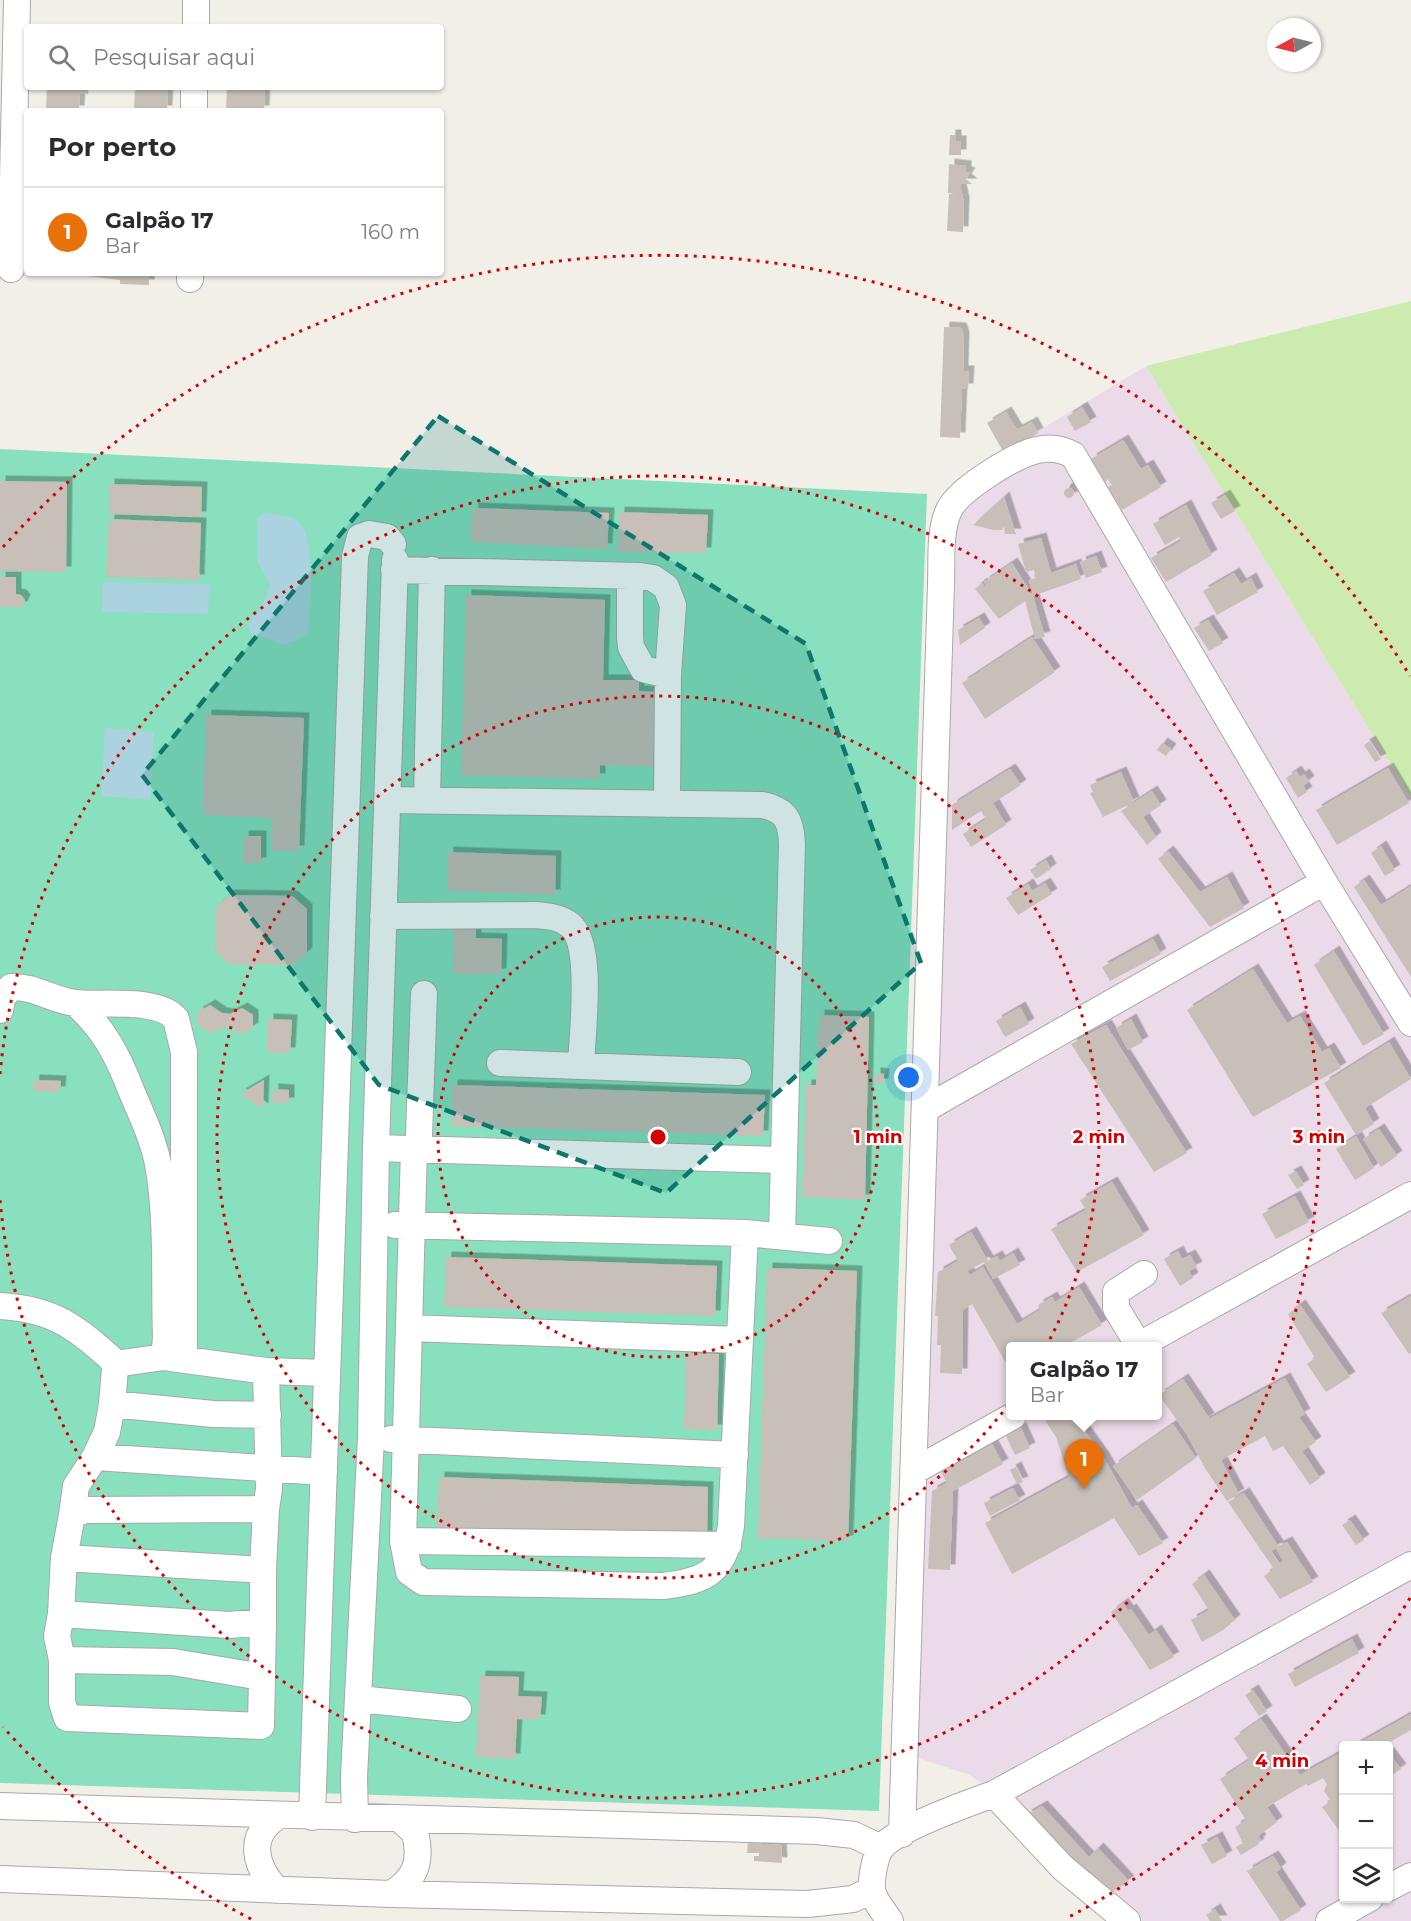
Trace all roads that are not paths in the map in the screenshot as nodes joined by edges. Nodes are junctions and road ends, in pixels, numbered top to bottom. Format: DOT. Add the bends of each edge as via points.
graph roads {
  1 [pos="17,0"];
  2 [pos="196,0"];
  3 [pos="196,24"];
  4 [pos="194,90"];
  5 [pos="194,108"];
  6 [pos="11,269"];
  7 [pos="394,558"];
  8 [pos="432,570"];
  9 [pos="630,576"];
  10 [pos="668,675"];
  11 [pos="388,800"];
  12 [pos="427,800"];
  13 [pos="667,804"];
  14 [pos="1324,882"];
  15 [pos="383,916"];
  16 [pos="424,994"];
  17 [pos="75,1003"];
  18 [pos="0,1010"];
  19 [pos="1411,1023"];
  20 [pos="380,1053"];
  21 [pos="421,1054"];
  22 [pos="501,1063"];
  23 [pos="581,1065"];
  24 [pos="738,1072"];
  25 [pos="925,1109"];
  26 [pos="417,1141"];
  27 [pos="376,1148"];
  28 [pos="782,1160"];
  29 [pos="172,1187"];
  30 [pos="1411,1195"];
  31 [pos="375,1222"];
  32 [pos="412,1227"];
  33 [pos="745,1233"];
  34 [pos="782,1236"];
  35 [pos="829,1241"];
  36 [pos="1144,1274"];
  37 [pos="0,1306"];
  38 [pos="409,1328"];
  39 [pos="739,1340"];
  40 [pos="1136,1342"];
  41 [pos="1145,1342"];
  42 [pos="174,1357"];
  43 [pos="117,1364"];
  44 [pos="266,1371"];
  45 [pos="327,1373"];
  46 [pos="112,1404"];
  47 [pos="268,1415"];
  48 [pos="1006,1420"];
  49 [pos="371,1437"];
  50 [pos="406,1440"];
  51 [pos="735,1455"];
  52 [pos="95,1457"];
  53 [pos="269,1468"];
  54 [pos="914,1470"];
  55 [pos="324,1472"];
  56 [pos="266,1509"];
  57 [pos="72,1515"];
  58 [pos="403,1541"];
  59 [pos="728,1545"];
  60 [pos="64,1558"];
  61 [pos="1411,1566"];
  62 [pos="264,1570"];
  63 [pos="61,1614"];
  64 [pos="263,1622"];
  65 [pos="62,1660"];
  66 [pos="262,1677"];
  67 [pos="358,1699"];
  68 [pos="458,1709"];
  69 [pos="994,1794"];
  70 [pos="0,1806"];
  71 [pos="278,1816"];
  72 [pos="312,1817"];
  73 [pos="355,1819"];
  74 [pos="400,1819"];
  75 [pos="892,1841"];
  76 [pos="1411,1876"];
  77 [pos="0,1879"];
  78 [pos="1393,1886"];
  79 [pos="277,1890"];
  80 [pos="872,1890"];
  81 [pos="392,1894"];
  82 [pos="1363,1903"];
  83 [pos="890,1921"];
  84 [pos="1127,1921"];
  85 [pos="1329,1921"];
  1 -- 6 [label="lane"];
  2 -- 3 [label="lane"];
  4 -- 5 [label="lane"];
  7 -- 8 [label="lane"];
  7 -- 11 [label="lane"];
  7 -- 45 [label="lane" via="387,537 360,537 355,556"];
  8 -- 9 [label="lane"];
  8 -- 12 [label="lane"];
  9 -- 10 [label="lane" via="631,647 643,669"];
  9 -- 10 [label="lane" via="653,578 670,594 674,605"];
  10 -- 13 [label="lane"];
  11 -- 12 [label="lane"];
  11 -- 15 [label="lane"];
  12 -- 13 [label="lane"];
  13 -- 28 [label="lane" via="762,805 779,810 790,821"];
  14 -- 19 [label="lane"];
  14 -- 25 [label="lane"];
  14 -- 25 [label="lane" via="1073,454 1055,449 1036,450 1003,466 949,509 943,534"];
  15 -- 20 [label="lane"];
  15 -- 23 [label="lane" via="535,915 570,925 582,946"];
  16 -- 21 [label="lane"];
  17 -- 18 [label="lane" via="27,987 11,987 2,998"];
  17 -- 29 [label="lane" via="106,1035"];
  17 -- 29 [label="lane" via="139,1005 157,1008 176,1019 184,1052"];
  20 -- 21 [label="lane"];
  20 -- 27 [label="lane"];
  21 -- 26 [label="lane"];
  22 -- 23 [label="lane"];
  23 -- 24 [label="lane"];
  25 -- 54 [label="lane"];
  26 -- 27 [label="lane"];
  26 -- 28 [label="lane"];
  26 -- 32 [label="lane"];
  27 -- 31 [label="lane"];
  28 -- 34 [label="lane"];
  29 -- 42 [label="lane" via="175,1322 166,1338"];
  30 -- 41 [label="lane"];
  31 -- 32 [label="lane"];
  31 -- 49 [label="lane"];
  32 -- 33 [label="lane"];
  32 -- 38 [label="lane"];
  33 -- 34 [label="lane"];
  33 -- 39 [label="lane"];
  34 -- 35 [label="lane"];
  36 -- 40 [label="lane" via="1116,1293 1116,1308"];
  37 -- 43 [label="lane" via="53,1315 87,1336"];
  38 -- 39 [label="lane"];
  38 -- 50 [label="lane"];
  39 -- 51 [label="lane"];
  42 -- 43 [label="lane"];
  42 -- 44 [label="lane"];
  43 -- 46 [label="lane"];
  44 -- 45 [label="lane"];
  44 -- 47 [label="lane"];
  45 -- 55 [label="lane"];
  46 -- 47 [label="lane"];
  46 -- 52 [label="lane" via="107,1432"];
  47 -- 53 [label="lane"];
  48 -- 54 [label="lane"];
  49 -- 50 [label="lane"];
  49 -- 67 [label="lane"];
  50 -- 51 [label="lane"];
  50 -- 58 [label="lane"];
  51 -- 59 [label="lane"];
  52 -- 53 [label="lane"];
  52 -- 57 [label="lane" via="76,1486"];
  53 -- 55 [label="lane"];
  53 -- 56 [label="lane"];
  54 -- 75 [label="lane"];
  55 -- 72 [label="lane"];
  56 -- 57 [label="lane" via="94,1509"];
  56 -- 62 [label="lane"];
  57 -- 60 [label="lane"];
  58 -- 59 [label="lane"];
  58 -- 59 [label="lane" via="409,1572 423,1582 663,1586 710,1572 722,1561"];
  60 -- 62 [label="lane"];
  60 -- 63 [label="lane"];
  61 -- 69 [label="lane"];
  62 -- 64 [label="lane"];
  63 -- 64 [label="lane" via="229,1624"];
  63 -- 65 [label="lane" via="57,1635"];
  64 -- 66 [label="lane"];
  65 -- 66 [label="lane" via="173,1662"];
  65 -- 66 [label="lane" via="64,1712 67,1718 75,1720 261,1726"];
  67 -- 68 [label="lane"];
  67 -- 73 [label="lane"];
  69 -- 75 [label="lane" via="936,1816"];
  69 -- 84 [label="lane" via="1063,1868"];
  70 -- 71 [label="lane"];
  71 -- 72 [label="lane"];
  71 -- 79 [label="lane" via="260,1833 257,1846 262,1875"];
  72 -- 73 [label="lane"];
  73 -- 74 [label="lane"];
  74 -- 75 [label="lane" via="817,1831"];
  74 -- 81 [label="lane" via="415,1833 418,1862 413,1876"];
  75 -- 80 [label="lane" via="876,1862"];
  76 -- 78 [label="lane"];
  77 -- 79 [label="lane"];
  79 -- 81 [label="lane"];
  80 -- 81 [label="lane" via="853,1899 808,1904"];
  80 -- 83 [label="lane"];
  82 -- 85 [label="lane"];
}
